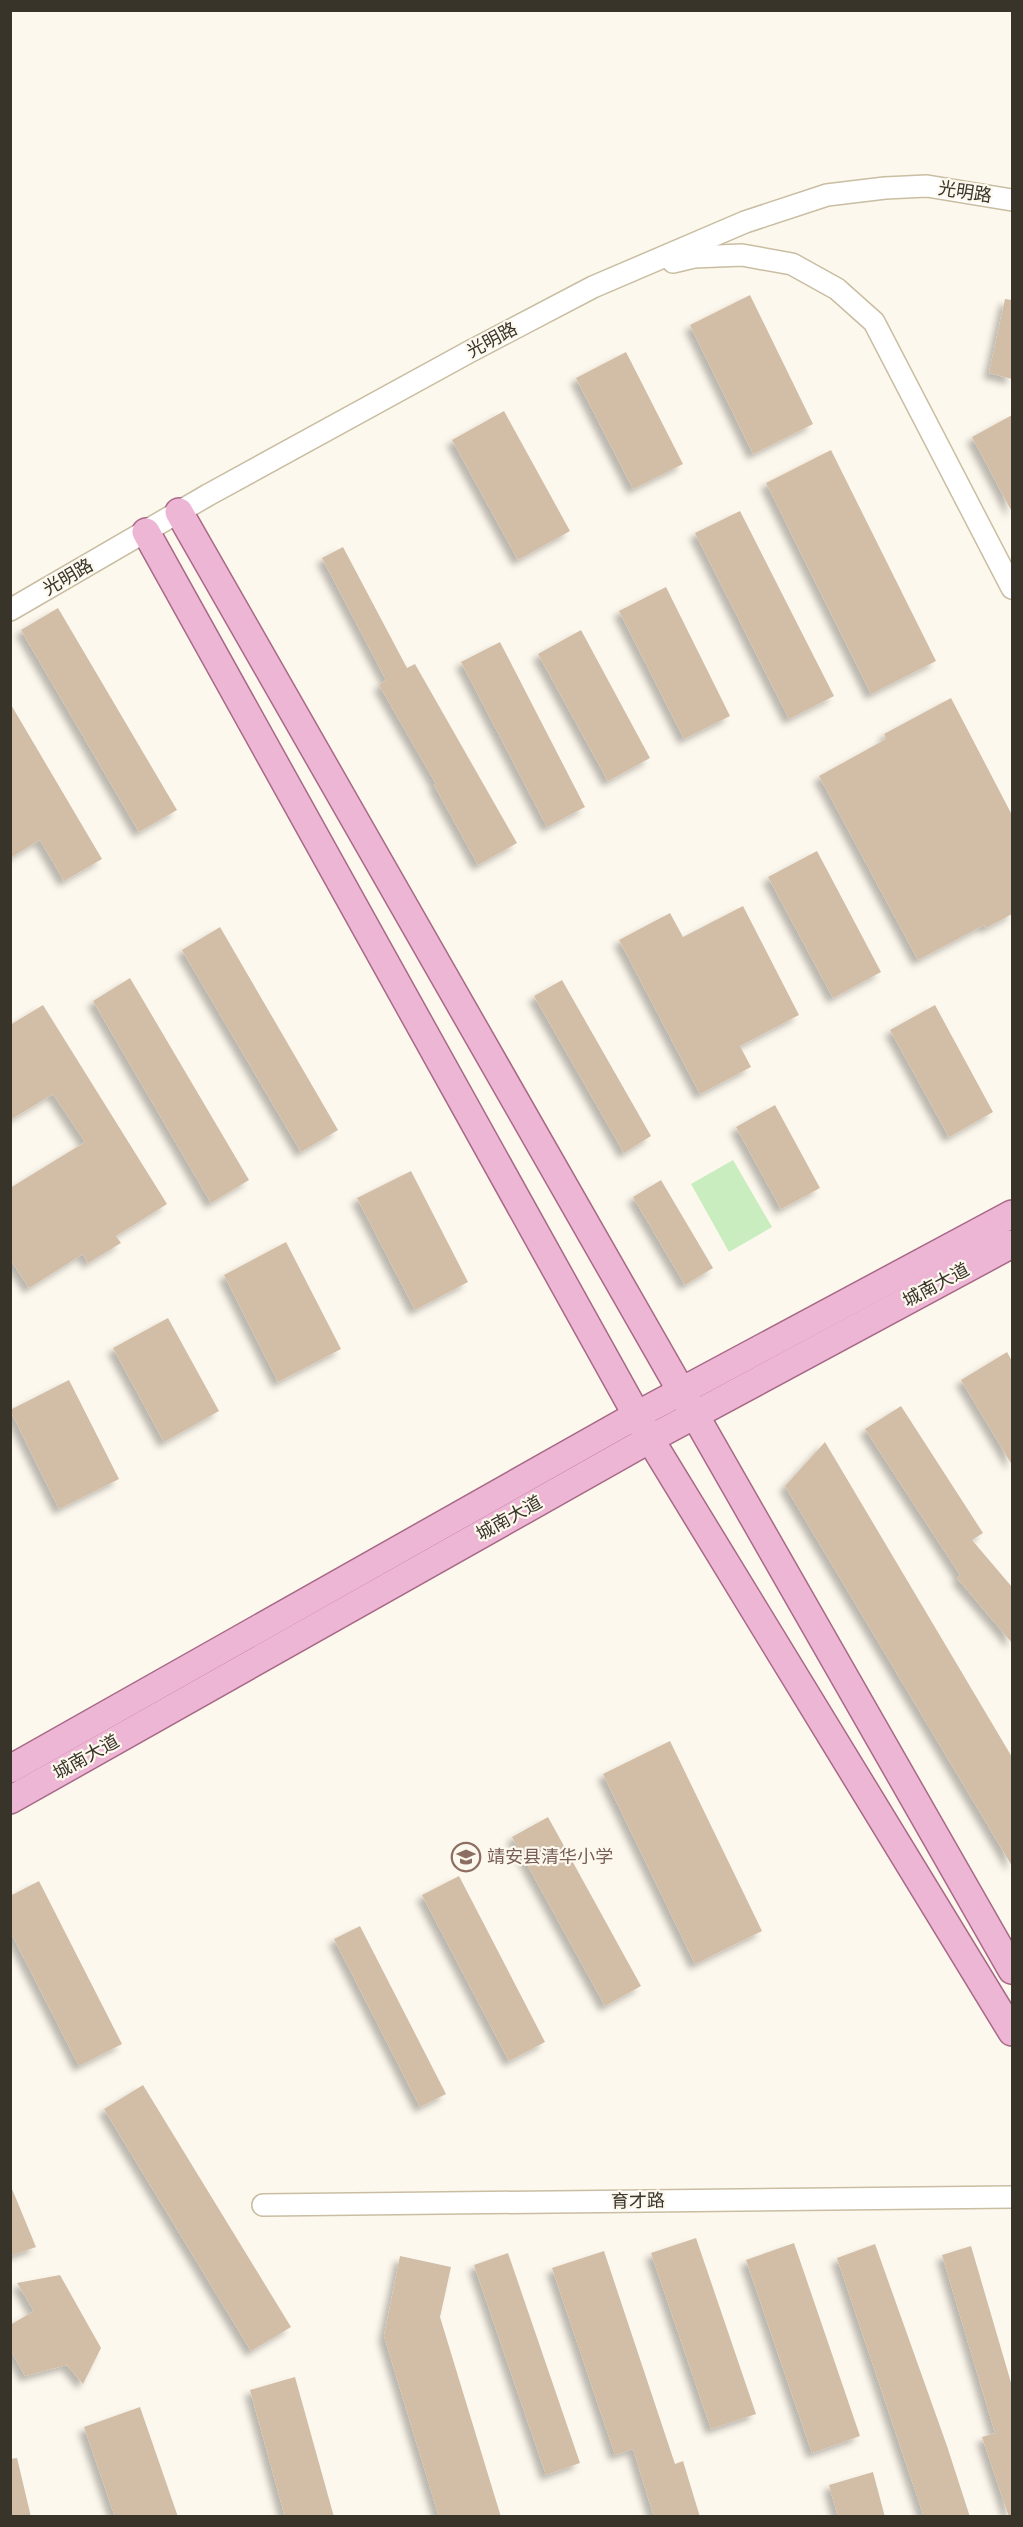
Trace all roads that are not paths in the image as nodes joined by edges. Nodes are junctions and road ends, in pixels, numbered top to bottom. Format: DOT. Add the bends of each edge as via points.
graph roads {
  1 [pos="1012,200"];
  2 [pos="593,287"];
  3 [pos="179,512"];
  4 [pos="146,532"];
  5 [pos="1012,588"];
  6 [pos="10,610"];
  7 [pos="1012,1214"];
  8 [pos="1012,1244"];
  9 [pos="682,1391"];
  10 [pos="637,1415"];
  11 [pos="695,1415"];
  12 [pos="650,1439"];
  13 [pos="10,1769"];
  14 [pos="10,1800"];
  15 [pos="1012,1970"];
  16 [pos="1009,2018"];
  17 [pos="1012,2198"];
  18 [pos="263,2205"];
  1 -- 2 [label="street, 光明路" via="927,186 827,195 745,222"];
  2 -- 3 [label="street, 光明路"];
  2 -- 5 [label="street" via="694,257 742,255 792,264 837,289 874,322"];
  3 -- 4 [label="street, 光明路"];
  3 -- 9 [label="main road"];
  4 -- 6 [label="street, 光明路"];
  4 -- 10 [label="main road"];
  7 -- 9 [label="main road, 城南大道"];
  8 -- 11 [label="main road, 城南大道"];
  9 -- 10 [label="main road, 城南大道"];
  9 -- 11 [label="main road"];
  10 -- 12 [label="main road"];
  10 -- 13 [label="main road, 城南大道"];
  11 -- 12 [label="main road, 城南大道"];
  11 -- 15 [label="main road"];
  12 -- 14 [label="main road, 城南大道"];
  12 -- 16 [label="main road"];
  17 -- 18 [label="street, 育才路"];
}
